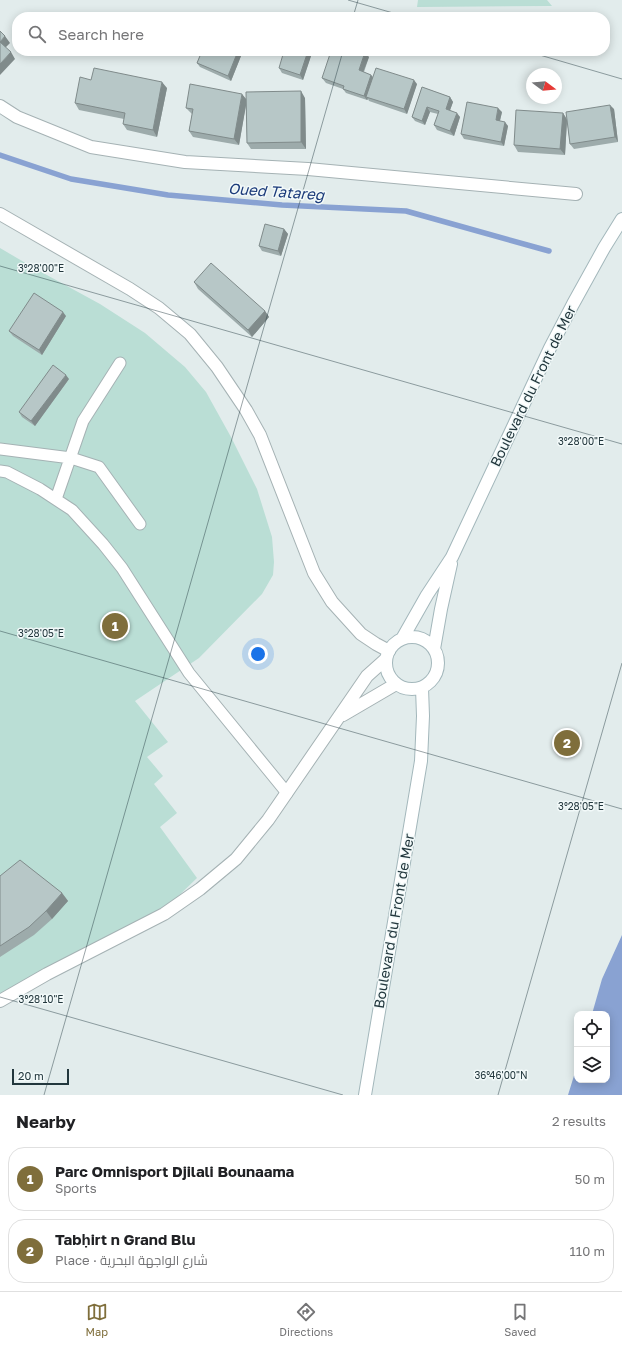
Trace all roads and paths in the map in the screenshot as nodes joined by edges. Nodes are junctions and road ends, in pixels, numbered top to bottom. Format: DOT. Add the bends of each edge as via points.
graph roads {
  1 [pos="0,106"];
  2 [pos="576,194"];
  3 [pos="0,214"];
  4 [pos="622,219"];
  5 [pos="120,363"];
  6 [pos="0,449"];
  7 [pos="70,458"];
  8 [pos="0,471"];
  9 [pos="56,499"];
  10 [pos="140,524"];
  11 [pos="452,557"];
  12 [pos="402,638"];
  13 [pos="434,649"];
  14 [pos="387,655"];
  15 [pos="396,684"];
  16 [pos="422,688"];
  17 [pos="340,716"];
  18 [pos="287,793"];
  19 [pos="0,1001"];
  20 [pos="365,1095"];
  1 -- 2 [label="street" via="17,117 91,146 185,162 308,169"];
  3 -- 14 [label="street" via="153,304 190,334 217,367 260,435 314,573 332,602 361,634"];
  4 -- 11 [label="street, Boulevard du Front de Mer" via="593,266 550,348"];
  5 -- 7 [label="lane" via="83,421"];
  6 -- 7 [label="lane"];
  7 -- 9 [label="lane"];
  7 -- 10 [label="lane" via="99,468"];
  8 -- 9 [label="lane" via="7,472"];
  9 -- 18 [label="lane" via="72,510 122,568 189,673"];
  11 -- 12 [label="street"];
  11 -- 13 [label="street"];
  12 -- 13 [label="street" via="420,638"];
  12 -- 14 [label="street" via="394,644"];
  13 -- 16 [label="street" via="438,657 437,671 430,682"];
  14 -- 15 [label="street" via="386,669"];
  14 -- 17 [label="street" via="368,676"];
  15 -- 16 [label="street" via="404,688"];
  15 -- 17 [label="street"];
  16 -- 20 [label="street, Boulevard du Front de Mer" via="423,748"];
  17 -- 18 [label="street"];
  18 -- 19 [label="street" via="236,859 200,889 164,914 46,974"];
}
